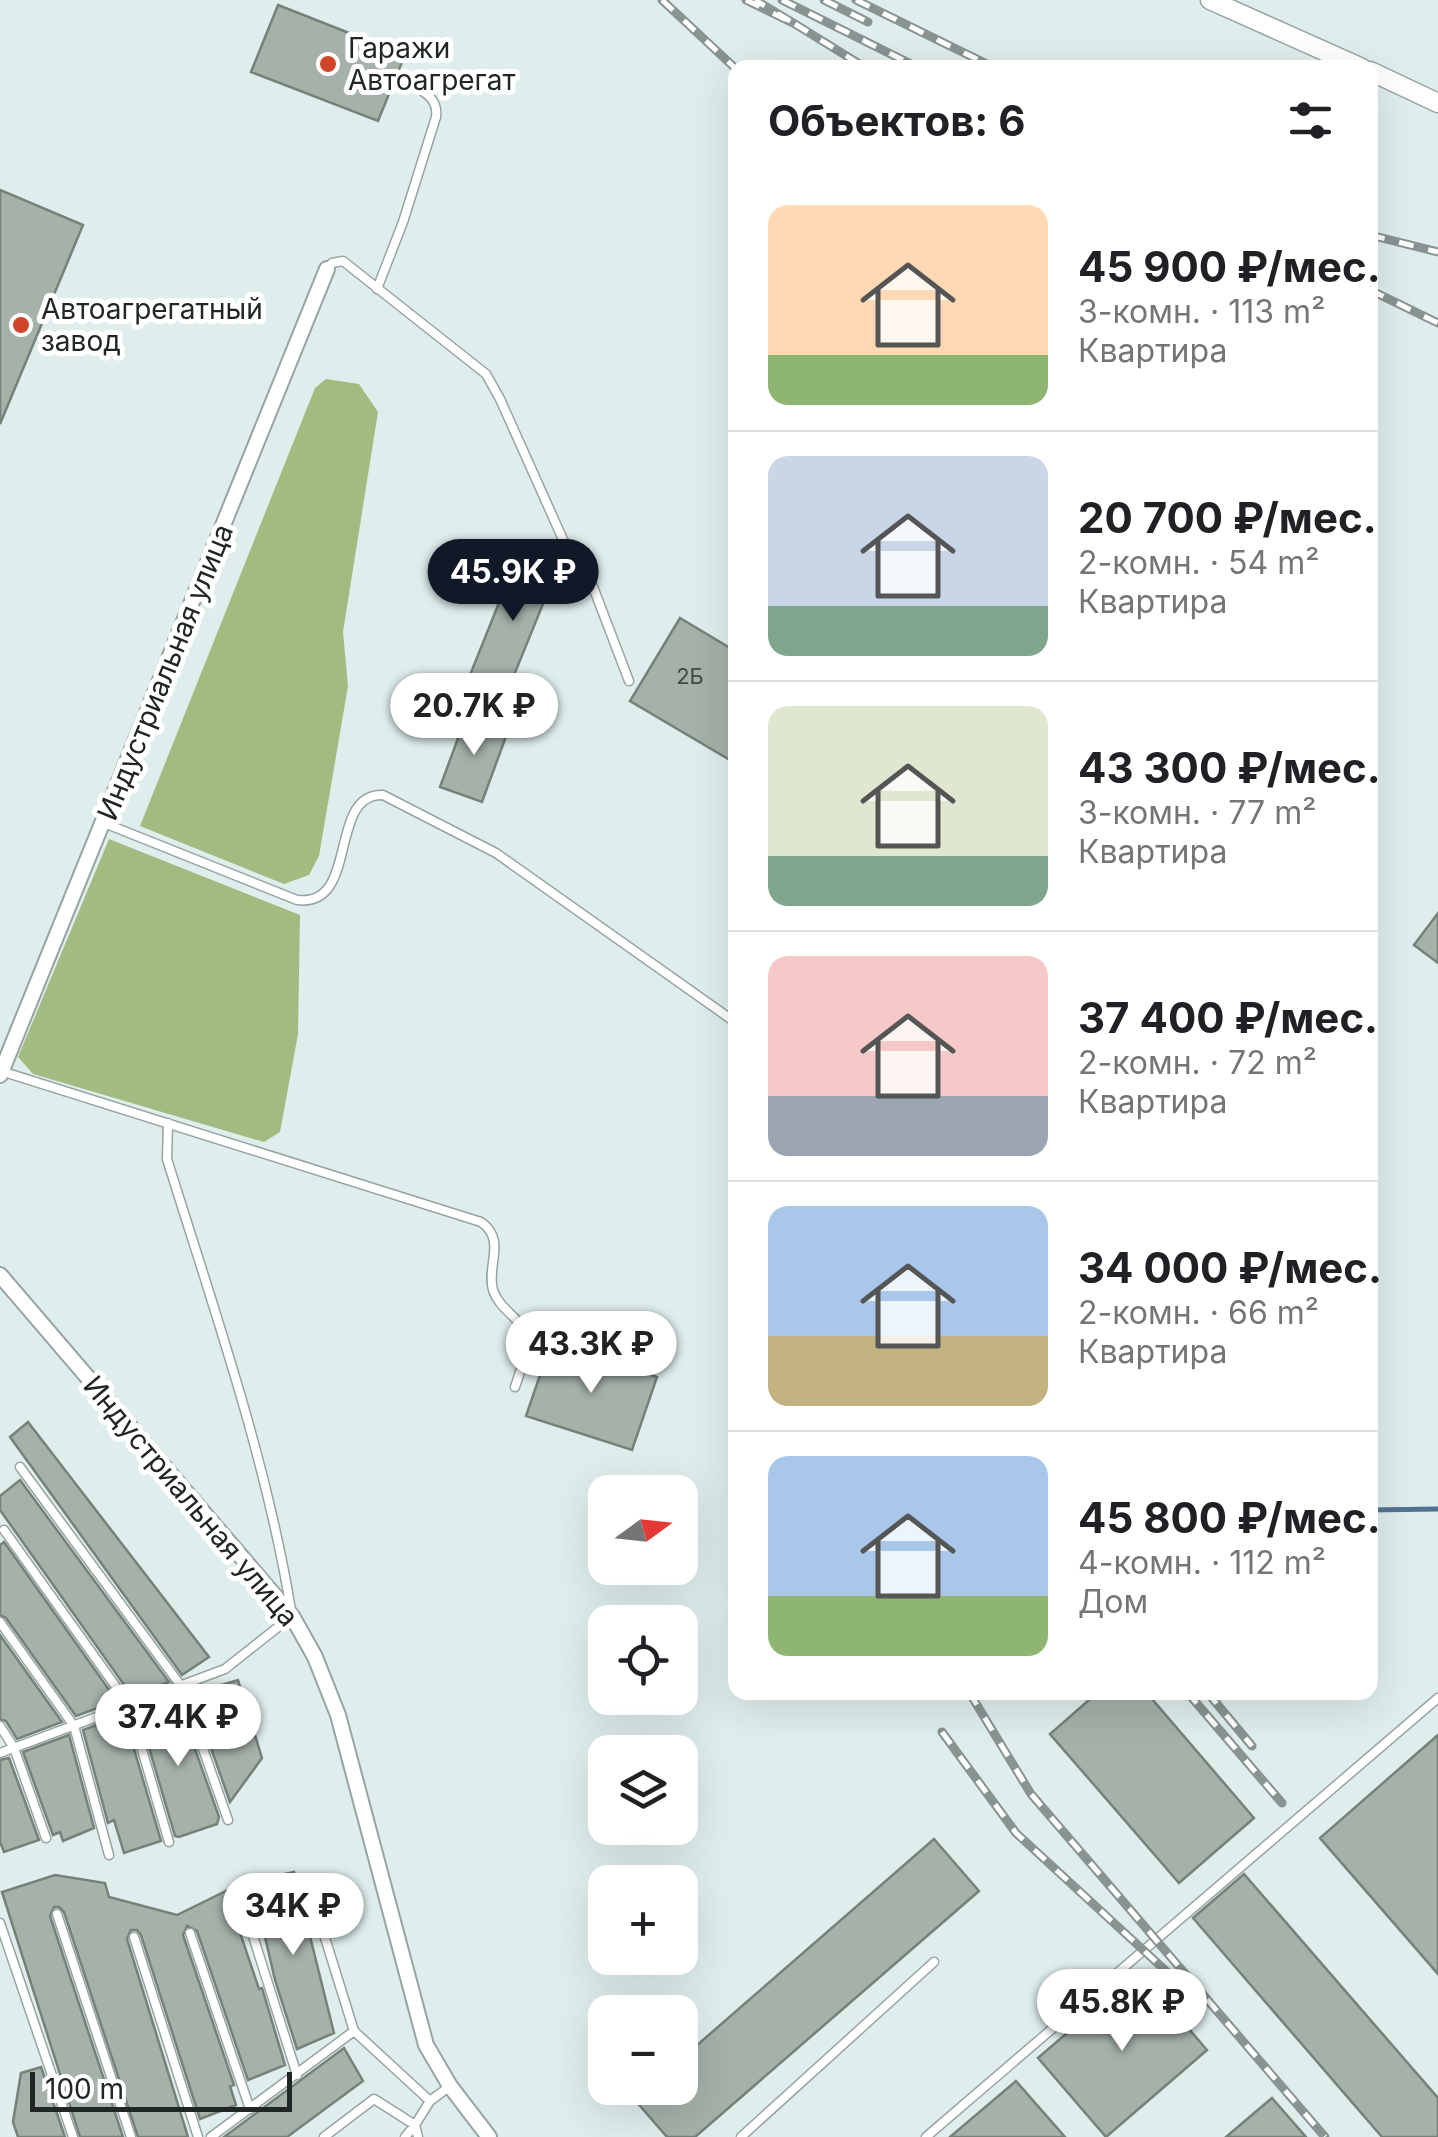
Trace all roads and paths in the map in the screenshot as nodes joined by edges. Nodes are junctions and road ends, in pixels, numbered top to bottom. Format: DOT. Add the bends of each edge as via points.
graph roads {
  1 [pos="1210,0"];
  2 [pos="1344,60"];
  3 [pos="1378,75"];
  4 [pos="401,80"];
  5 [pos="1438,103"];
  6 [pos="327,270"];
  7 [pos="377,289"];
  8 [pos="629,681"];
  9 [pos="104,823"];
  10 [pos="728,1017"];
  11 [pos="1,1073"];
  12 [pos="168,1123"];
  13 [pos="0,1275"];
  14 [pos="516,1387"];
  15 [pos="20,1466"];
  16 [pos="4,1530"];
  17 [pos="292,1616"];
  18 [pos="0,1622"];
  19 [pos="180,1686"];
  20 [pos="1438,1698"];
  21 [pos="128,1705"];
  22 [pos="0,1726"];
  23 [pos="74,1726"];
  24 [pos="14,1748"];
  25 [pos="0,1753"];
  26 [pos="228,1820"];
  27 [pos="46,1838"];
  28 [pos="168,1842"];
  29 [pos="109,1855"];
  30 [pos="312,1896"];
  31 [pos="57,1914"];
  32 [pos="248,1917"];
  33 [pos="0,1922"];
  34 [pos="190,1933"];
  35 [pos="134,1937"];
  36 [pos="934,1962"];
  37 [pos="354,2031"];
  38 [pos="297,2075"];
  39 [pos="450,2086"];
  40 [pos="430,2101"];
  41 [pos="250,2109"];
  42 [pos="415,2125"];
  43 [pos="73,2137"];
  44 [pos="131,2137"];
  45 [pos="198,2137"];
  46 [pos="212,2137"];
  47 [pos="324,2137"];
  48 [pos="405,2137"];
  49 [pos="418,2137"];
  50 [pos="489,2137"];
  51 [pos="741,2137"];
  52 [pos="926,2137"];
  1 -- 2 [label="street"];
  3 -- 5 [label="street"];
  4 -- 7 [label="lane" via="431,97 436,117"];
  6 -- 7 [label="lane" via="343,261"];
  6 -- 9 [label="street, Индустриальная улица"];
  7 -- 8 [label="lane" via="493,385 565,544 586,571"];
  9 -- 10 [label="lane" via="307,901 330,886 358,805 383,795 496,854"];
  9 -- 11 [label="street, Индустриальная улица"];
  11 -- 12 [label="lane"];
  12 -- 14 [label="lane" via="486,1225 495,1242 494,1292 530,1342"];
  12 -- 17 [label="lane" via="167,1159 252,1436"];
  13 -- 17 [label="street, Индустриальная улица"];
  15 -- 19 [label="lane"];
  16 -- 21 [label="lane"];
  17 -- 19 [label="lane" via="224,1669"];
  17 -- 39 [label="street, Индустриальная улица" via="338,1714 418,2023"];
  18 -- 23 [label="lane"];
  19 -- 21 [label="lane"];
  19 -- 26 [label="lane"];
  20 -- 52 [label="lane"];
  21 -- 23 [label="lane"];
  21 -- 28 [label="lane"];
  22 -- 24 [label="lane"];
  23 -- 24 [label="lane"];
  23 -- 29 [label="lane"];
  24 -- 25 [label="lane"];
  24 -- 27 [label="lane"];
  30 -- 37 [label="lane"];
  31 -- 44 [label="lane"];
  32 -- 38 [label="lane"];
  33 -- 43 [label="lane"];
  34 -- 41 [label="lane"];
  35 -- 45 [label="lane"];
  36 -- 51 [label="lane"];
  37 -- 38 [label="lane"];
  37 -- 40 [label="lane"];
  38 -- 41 [label="lane"];
  39 -- 40 [label="lane"];
  39 -- 50 [label="street, Индустриальная улица"];
  40 -- 42 [label="lane"];
  41 -- 46 [label="lane"];
  42 -- 47 [label="lane" via="374,2099"];
  42 -- 48 [label="lane"];
  42 -- 49 [label="lane"];
}
